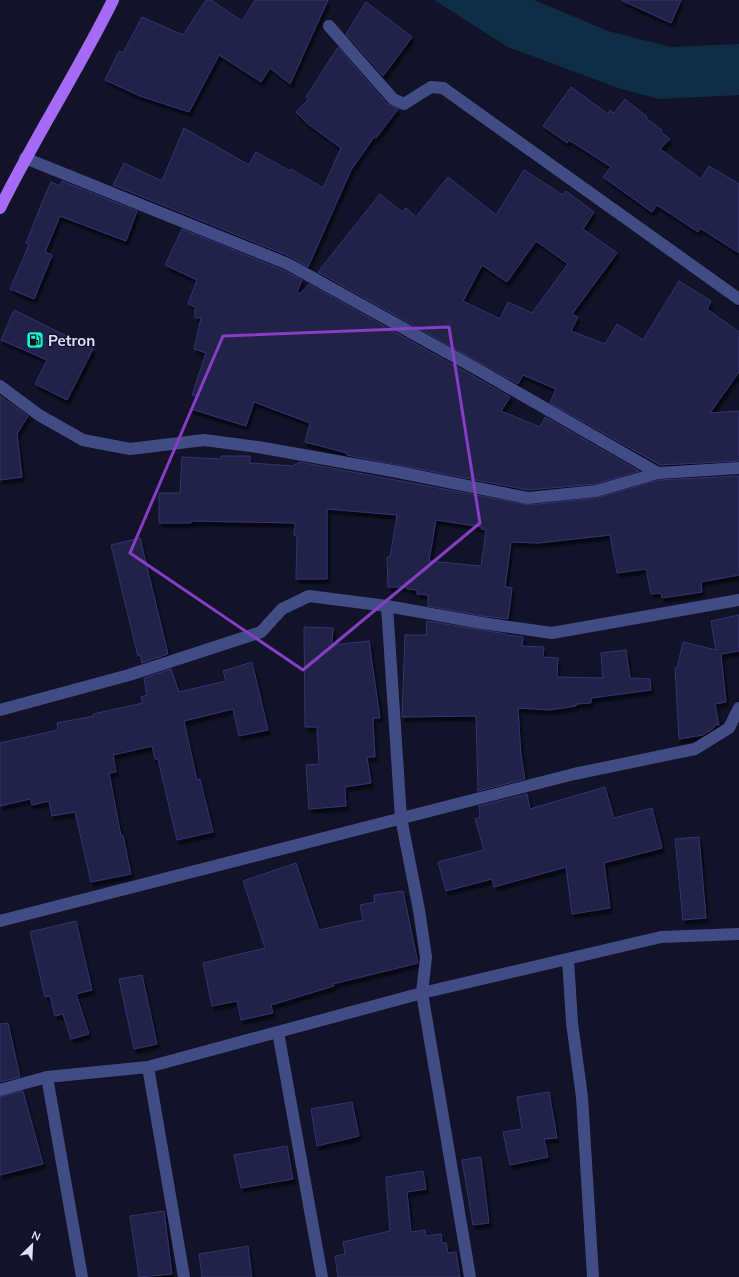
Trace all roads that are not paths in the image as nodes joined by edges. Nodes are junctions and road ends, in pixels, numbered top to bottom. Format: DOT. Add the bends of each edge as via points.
graph roads {
  1 [pos="113,0"];
  2 [pos="329,26"];
  3 [pos="25,158"];
  4 [pos="0,208"];
  5 [pos="739,298"];
  6 [pos="0,386"];
  7 [pos="739,468"];
  8 [pos="658,473"];
  9 [pos="739,600"];
  10 [pos="387,606"];
  11 [pos="739,708"];
  12 [pos="0,710"];
  13 [pos="400,818"];
  14 [pos="0,921"];
  15 [pos="739,934"];
  16 [pos="568,959"];
  17 [pos="422,993"];
  18 [pos="278,1032"];
  19 [pos="148,1067"];
  20 [pos="47,1077"];
  21 [pos="0,1090"];
  22 [pos="82,1277"];
  23 [pos="184,1277"];
  24 [pos="322,1277"];
  25 [pos="470,1277"];
  26 [pos="593,1277"];
  1 -- 3 [label="main road"];
  2 -- 5 [label="street" via="393,99 404,104 431,87 443,88"];
  3 -- 4 [label="main road"];
  3 -- 8 [label="street" via="288,264"];
  6 -- 8 [label="street" via="39,415 83,440 130,449 204,440 393,471 528,498 596,491"];
  7 -- 8 [label="street"];
  9 -- 10 [label="street" via="552,633"];
  10 -- 12 [label="street" via="309,596 282,609 261,632 129,675"];
  10 -- 13 [label="street"];
  11 -- 13 [label="street" via="729,728 695,749 574,774"];
  13 -- 14 [label="street"];
  13 -- 17 [label="street" via="420,910 426,957"];
  15 -- 16 [label="street" via="661,937"];
  16 -- 17 [label="street"];
  16 -- 26 [label="street" via="572,1024 583,1112"];
  17 -- 18 [label="street"];
  17 -- 25 [label="street"];
  18 -- 19 [label="street"];
  18 -- 24 [label="street"];
  19 -- 20 [label="street"];
  19 -- 23 [label="street"];
  20 -- 21 [label="street"];
  20 -- 22 [label="street"];
}
